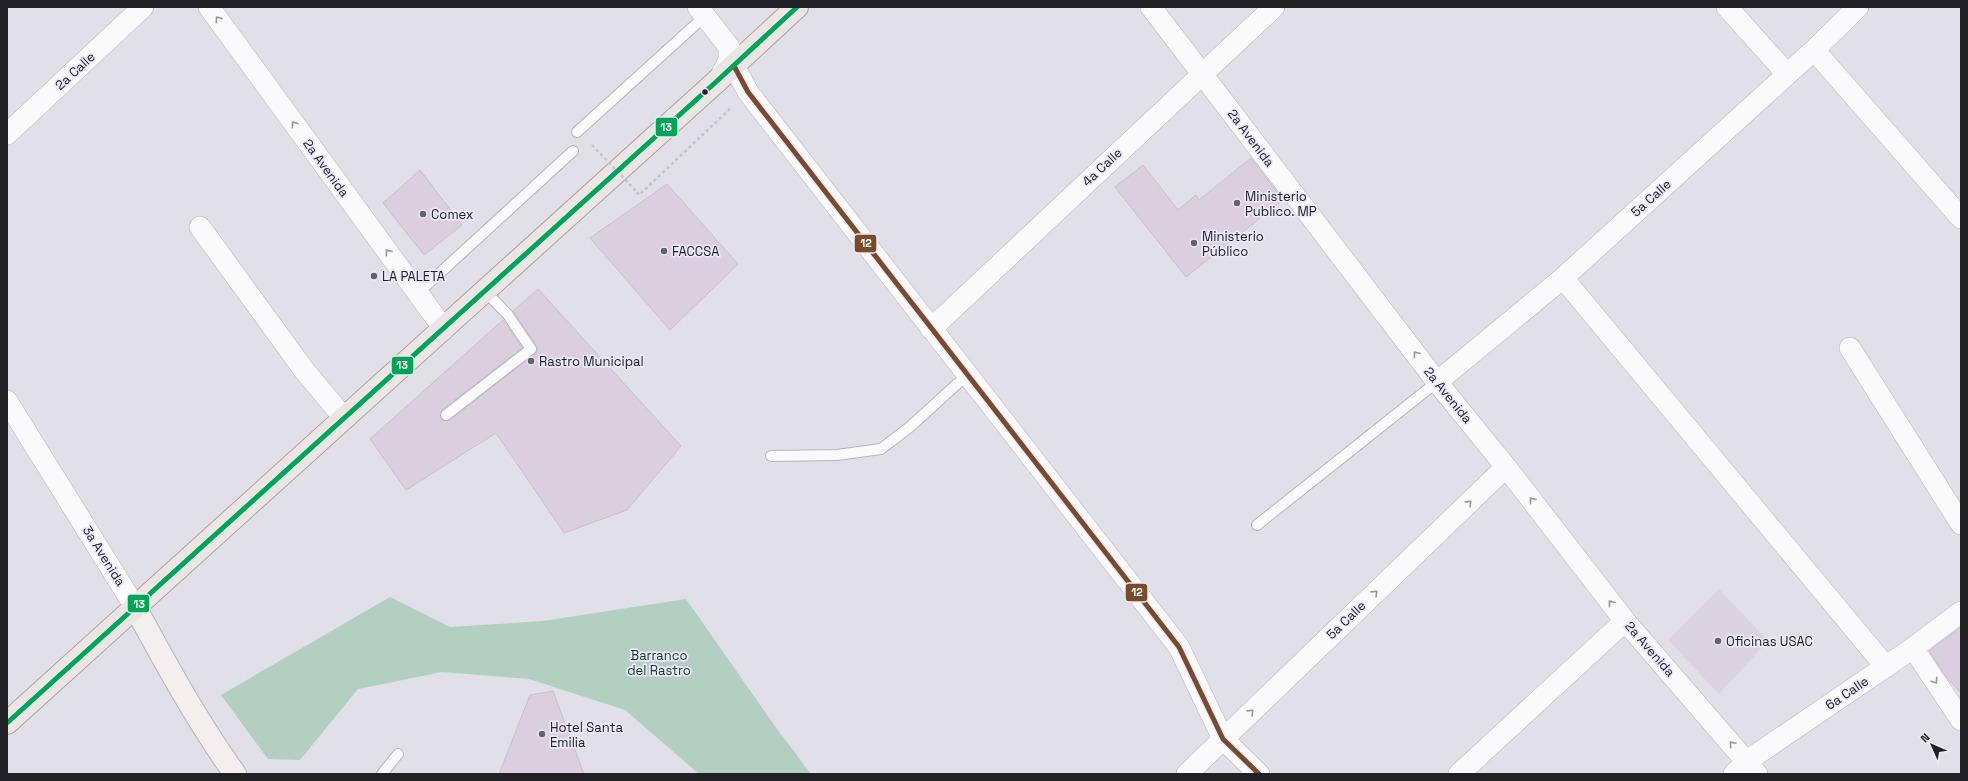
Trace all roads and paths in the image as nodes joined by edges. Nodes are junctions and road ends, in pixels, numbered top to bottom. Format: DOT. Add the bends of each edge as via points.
graph roads {
  1 [pos="143,7"];
  2 [pos="208,7"];
  3 [pos="797,7"];
  4 [pos="1151,7"];
  5 [pos="1274,7"];
  6 [pos="1727,7"];
  7 [pos="1858,7"];
  8 [pos="706,10"];
  9 [pos="1814,50"];
  10 [pos="732,57"];
  11 [pos="1202,73"];
  12 [pos="1787,74"];
  13 [pos="728,111"];
  14 [pos="578,132"];
  15 [pos="7,134"];
  16 [pos="592,145"];
  17 [pos="573,151"];
  18 [pos="1961,218"];
  19 [pos="200,227"];
  20 [pos="1563,278"];
  21 [pos="485,291"];
  22 [pos="418,293"];
  23 [pos="444,328"];
  24 [pos="931,329"];
  25 [pos="1850,348"];
  26 [pos="968,376"];
  27 [pos="1437,382"];
  28 [pos="7,401"];
  29 [pos="446,415"];
  30 [pos="344,418"];
  31 [pos="771,456"];
  32 [pos="1506,467"];
  33 [pos="1961,524"];
  34 [pos="1257,525"];
  35 [pos="135,606"];
  36 [pos="1961,612"];
  37 [pos="1625,621"];
  38 [pos="1913,648"];
  39 [pos="1886,667"];
  40 [pos="1961,720"];
  41 [pos="7,723"];
  42 [pos="1223,739"];
  43 [pos="398,754"];
  44 [pos="1746,770"];
  45 [pos="235,774"];
  46 [pos="382,774"];
  47 [pos="1187,774"];
  48 [pos="1259,774"];
  49 [pos="1459,774"];
  1 -- 15 [label="street, 2a Calle"];
  22 -- 2 [label="street, 2a Avenida, one-way"];
  3 -- 10 [label="main road" via="758,43"];
  4 -- 11 [label="street, 2a Avenida"];
  5 -- 11 [label="street, 4a Calle"];
  6 -- 12 [label="street"];
  7 -- 9 [label="street, 5a Calle"];
  8 -- 10 [label="street"];
  8 -- 14 [label="lane"];
  9 -- 12 [label="street, 5a Calle"];
  9 -- 18 [label="street"];
  10 -- 21 [label="main road" via="717,82"];
  10 -- 24 [label="street" via="748,92"];
  11 -- 24 [label="street, 4a Calle"];
  27 -- 11 [label="street, 2a Avenida, one-way"];
  12 -- 20 [label="street, 5a Calle"];
  13 -- 16 [label="path, bridge" via="639,195"];
  17 -- 22 [label="lane"];
  19 -- 30 [label="street" via="304,370"];
  20 -- 27 [label="street, 5a Calle"];
  20 -- 39 [label="street"];
  21 -- 23 [label="main road"];
  21 -- 29 [label="lane" via="508,315 531,349"];
  22 -- 23 [label="street, 2a Avenida"];
  23 -- 30 [label="main road"];
  24 -- 26 [label="street"];
  25 -- 33 [label="street"];
  26 -- 31 [label="lane" via="881,449 837,455"];
  26 -- 42 [label="street" via="1179,648"];
  27 -- 32 [label="street, 2a Avenida"];
  27 -- 34 [label="lane"];
  28 -- 35 [label="street, 3a Avenida"];
  30 -- 35 [label="main road"];
  37 -- 32 [label="street, 2a Avenida, one-way"];
  42 -- 32 [label="street, 5a Calle, one-way"];
  35 -- 41 [label="main road"];
  35 -- 45 [label="main road, 3a Avenida" via="198,719"];
  36 -- 38 [label="street, 6a Calle"];
  44 -- 37 [label="street, 2a Avenida, one-way"];
  37 -- 49 [label="street"];
  38 -- 39 [label="street, 6a Calle"];
  38 -- 40 [label="street, one-way"];
  39 -- 44 [label="street, 6a Calle"];
  42 -- 47 [label="street, 5a Calle"];
  42 -- 48 [label="street"];
  43 -- 46 [label="lane"];
}
